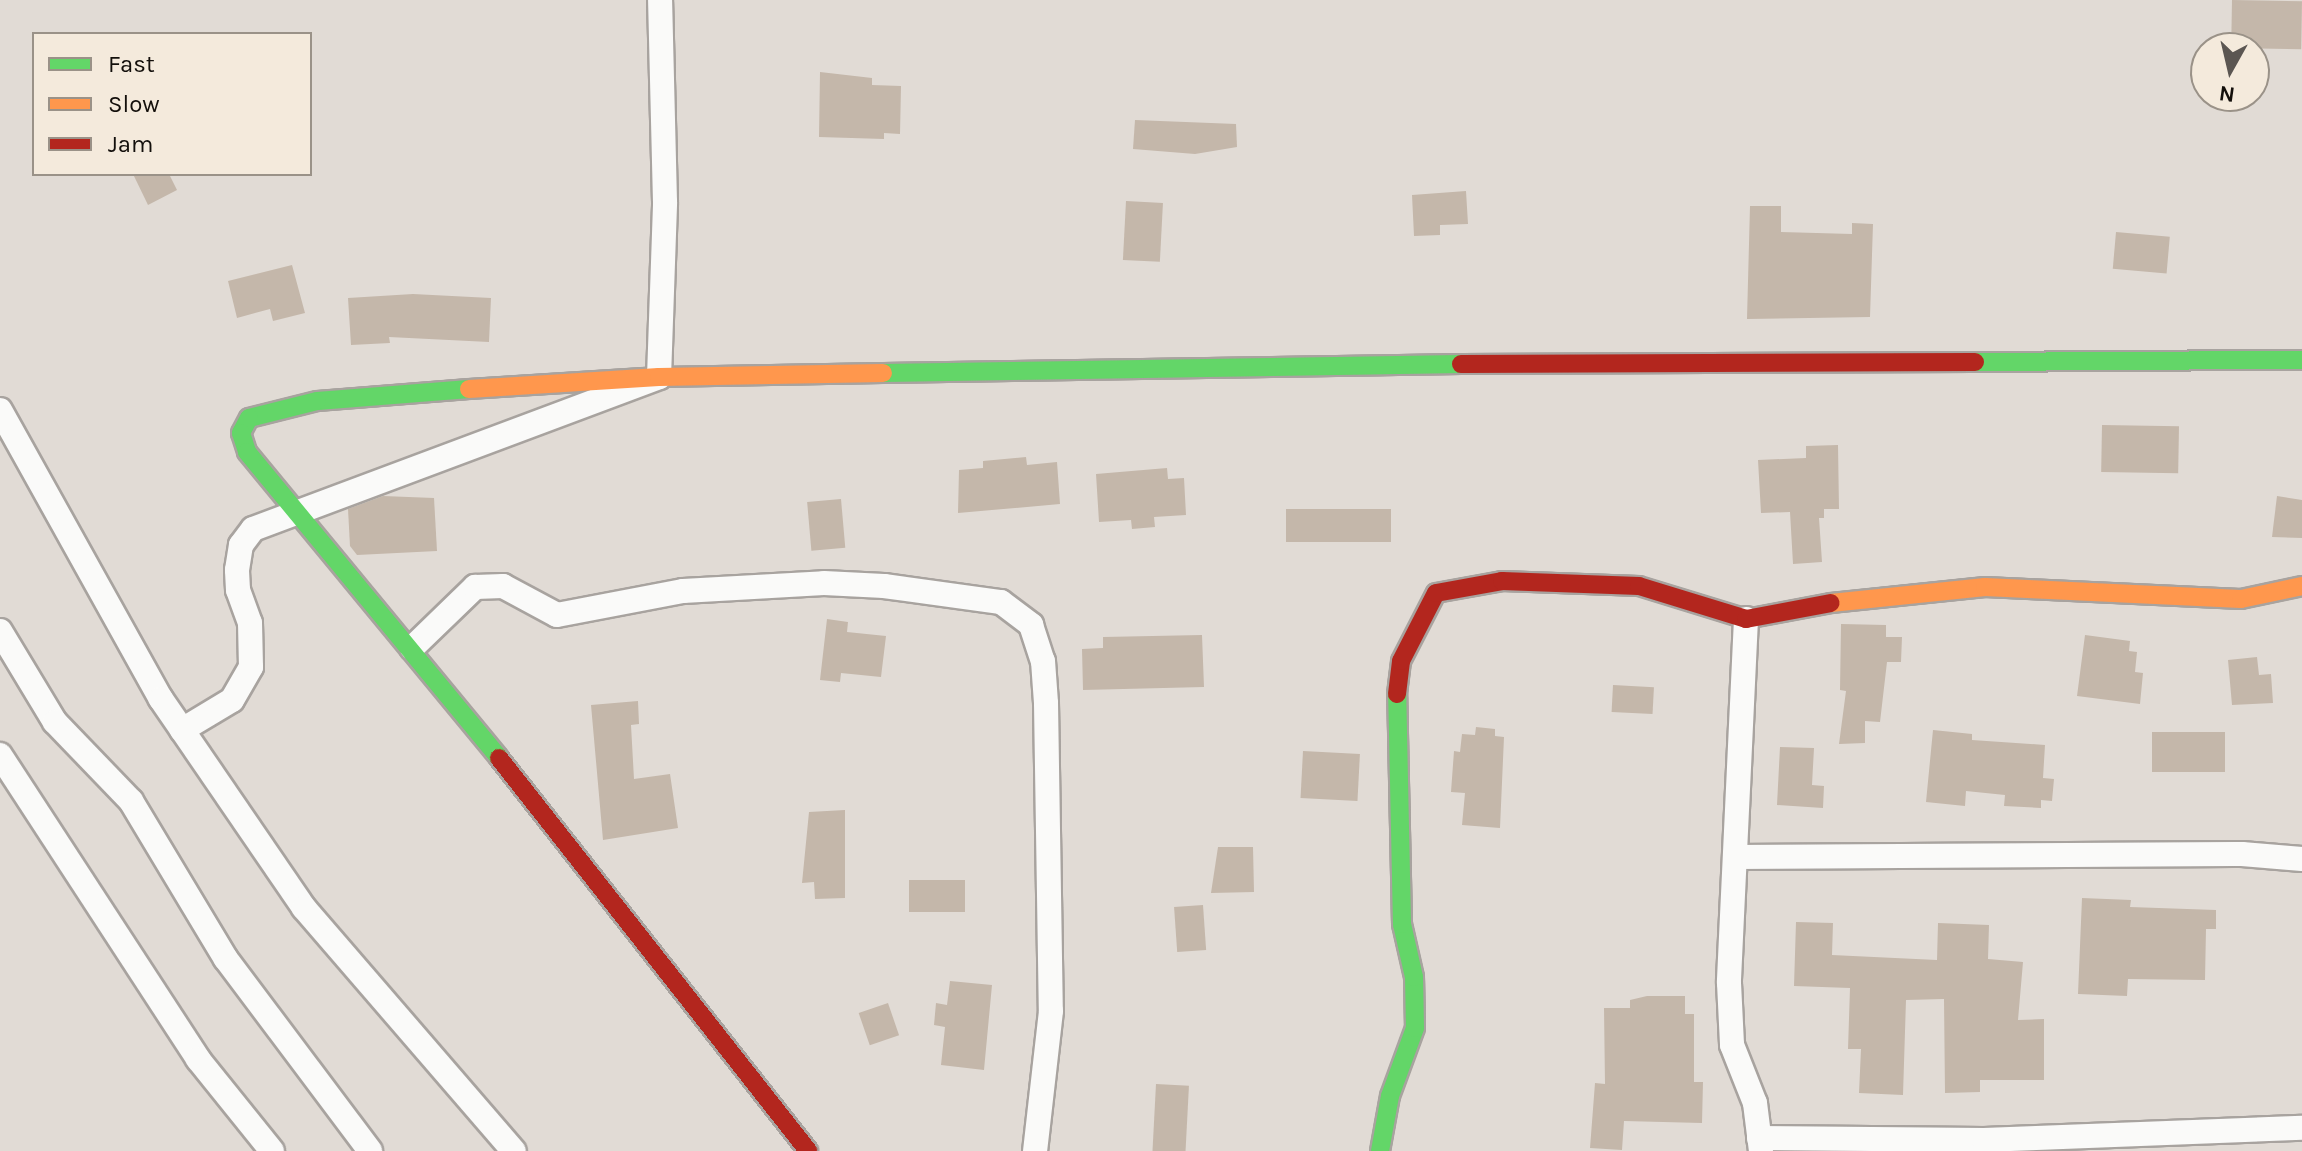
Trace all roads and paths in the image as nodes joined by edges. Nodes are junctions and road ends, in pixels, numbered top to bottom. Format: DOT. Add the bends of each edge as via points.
graph roads {
  1 [pos="660,0"];
  2 [pos="2302,360"];
  3 [pos="659,377"];
  4 [pos="0,410"];
  5 [pos="296,515"];
  6 [pos="2302,586"];
  7 [pos="1746,619"];
  8 [pos="0,631"];
  9 [pos="412,648"];
  10 [pos="182,730"];
  11 [pos="0,755"];
  12 [pos="1735,857"];
  13 [pos="2302,859"];
  14 [pos="2302,1128"];
  15 [pos="1760,1144"];
  16 [pos="272,1151"];
  17 [pos="370,1151"];
  18 [pos="514,1151"];
  19 [pos="808,1151"];
  20 [pos="1035,1151"];
  21 [pos="1380,1151"];
  1 -- 3 [label="street" via="665,202"];
  2 -- 3 [label="street" via="1485,363"];
  3 -- 5 [label="street"];
  3 -- 5 [label="street" via="382,394 317,401 249,418 241,433 247,452"];
  4 -- 10 [label="street"];
  5 -- 9 [label="street"];
  5 -- 10 [label="street" via="253,529 241,545 238,590 250,623 251,652 243,688"];
  6 -- 7 [label="street" via="2241,599 1985,587 1791,607"];
  7 -- 12 [label="street"];
  7 -- 21 [label="street" via="1639,586 1502,581 1436,593 1401,661 1395,709 1402,924 1414,977 1415,1028 1390,1096"];
  8 -- 17 [label="street" via="55,722 131,801 226,959"];
  9 -- 19 [label="street"];
  9 -- 20 [label="street" via="475,587 503,586 557,615 637,604 683,591 824,583 884,586 1001,602 1031,625 1043,661 1046,703 1051,1011"];
  10 -- 18 [label="street" via="304,908"];
  11 -- 16 [label="street" via="198,1059"];
  12 -- 13 [label="street" via="2242,854"];
  12 -- 15 [label="street" via="1732,1045 1755,1103"];
  14 -- 15 [label="street"];
}
